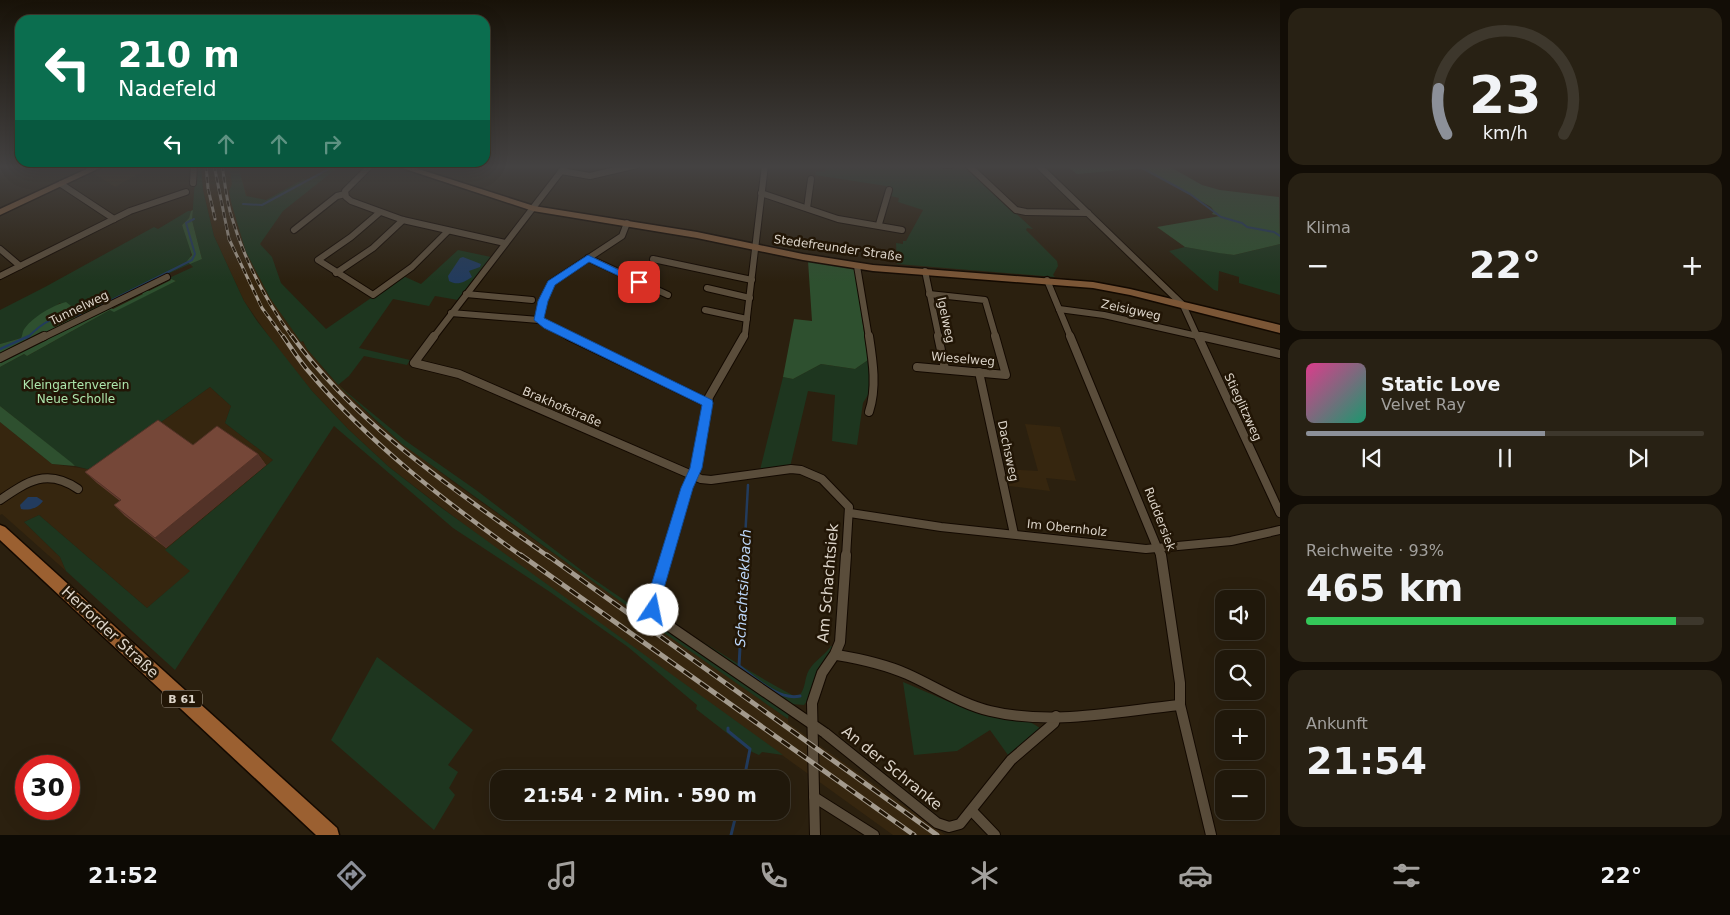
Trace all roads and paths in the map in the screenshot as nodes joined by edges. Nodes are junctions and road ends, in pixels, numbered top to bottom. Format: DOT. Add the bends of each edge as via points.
graph roads {
  1 [pos="18,204"];
  2 [pos="92,204"];
  3 [pos="151,204"];
  4 [pos="326,204"];
  5 [pos="358,204"];
  6 [pos="520,204"];
  7 [pos="536,204"];
  8 [pos="761,204"];
  9 [pos="795,204"];
  10 [pos="808,204"];
  11 [pos="885,204"];
  12 [pos="1008,204"];
  13 [pos="1079,204"];
  14 [pos="533,208"];
  15 [pos="807,208"];
  16 [pos="0,212"];
  17 [pos="379,213"];
  18 [pos="1088,213"];
  19 [pos="114,219"];
  20 [pos="403,220"];
  21 [pos="627,223"];
  22 [pos="879,224"];
  23 [pos="294,230"];
  24 [pos="902,230"];
  25 [pos="448,231"];
  26 [pos="505,243"];
  27 [pos="755,248"];
  28 [pos="0,249"];
  29 [pos="588,258"];
  30 [pos="653,259"];
  31 [pos="20,266"];
  32 [pos="857,268"];
  33 [pos="336,273"];
  34 [pos="925,273"];
  35 [pos="0,276"];
  36 [pos="167,278"];
  37 [pos="752,280"];
  38 [pos="1047,282"];
  39 [pos="707,288"];
  40 [pos="466,294"];
  41 [pos="929,294"];
  42 [pos="668,295"];
  43 [pos="750,298"];
  44 [pos="532,300"];
  45 [pos="1184,308"];
  46 [pos="1059,309"];
  47 [pos="705,310"];
  48 [pos="451,313"];
  49 [pos="747,319"];
  50 [pos="539,320"];
  51 [pos="1280,329"];
  52 [pos="1197,336"];
  53 [pos="1280,354"];
  54 [pos="0,358"];
  55 [pos="917,366"];
  56 [pos="945,369"];
  57 [pos="979,372"];
  58 [pos="708,403"];
  59 [pos="869,412"];
  60 [pos="693,475"];
  61 [pos="78,489"];
  62 [pos="0,500"];
  63 [pos="850,510"];
  64 [pos="1280,513"];
  65 [pos="0,530"];
  66 [pos="1280,530"];
  67 [pos="1014,534"];
  68 [pos="1159,549"];
  69 [pos="837,655"];
  70 [pos="1180,705"];
  71 [pos="1056,716"];
  72 [pos="811,724"];
  73 [pos="814,797"];
  74 [pos="972,810"];
  75 [pos="330,835"];
  76 [pos="815,835"];
  77 [pos="874,835"];
  78 [pos="995,835"];
  79 [pos="1211,835"];
  1 -- 16 [label="street"];
  2 -- 19 [label="street"];
  3 -- 19 [label="street"];
  4 -- 23 [label="street"];
  5 -- 17 [label="street"];
  6 -- 14 [label="street, Stedefreunder Straße"];
  7 -- 14 [label="street, Brakhofstraße"];
  8 -- 27 [label="street"];
  9 -- 15 [label="street"];
  10 -- 15 [label="street"];
  11 -- 22 [label="street"];
  12 -- 18 [label="street" via="1026,212"];
  13 -- 18 [label="street"];
  14 -- 21 [label="street, Stedefreunder Straße"];
  14 -- 26 [label="street, Brakhofstraße"];
  15 -- 22 [label="street" via="838,218"];
  17 -- 20 [label="street"];
  17 -- 33 [label="street" via="319,258 319,262"];
  18 -- 45 [label="street"];
  19 -- 31 [label="street"];
  20 -- 25 [label="street"];
  20 -- 33 [label="street" via="373,248"];
  21 -- 27 [label="street, Stedefreunder Straße"];
  21 -- 29 [label="street" via="622,236"];
  22 -- 24 [label="street"];
  25 -- 26 [label="street"];
  25 -- 33 [label="street" via="412,267 373,295"];
  26 -- 40 [label="street, Brakhofstraße"];
  27 -- 32 [label="street, Stedefreunder Straße"];
  27 -- 37 [label="street"];
  28 -- 31 [label="street"];
  29 -- 42 [label="street"];
  29 -- 50 [label="street" via="551,283"];
  30 -- 37 [label="street"];
  31 -- 35 [label="street"];
  32 -- 34 [label="street, Stedefreunder Straße"];
  32 -- 59 [label="street" via="875,380 874,404"];
  34 -- 38 [label="street, Stedefreunder Straße"];
  34 -- 41 [label="street, Igelweg"];
  36 -- 54 [label="street, Tunnelweg"];
  37 -- 43 [label="street"];
  38 -- 45 [label="street, Stedefreunder Straße" via="1111,288"];
  38 -- 46 [label="street, Ruddersiek"];
  39 -- 43 [label="street"];
  40 -- 44 [label="street"];
  40 -- 48 [label="street, Brakhofstraße"];
  41 -- 56 [label="street, Igelweg"];
  41 -- 57 [label="street, Wieselweg" via="985,300 1006,375"];
  43 -- 49 [label="street"];
  45 -- 51 [label="street, Stedefreunder Straße"];
  45 -- 52 [label="street, Stieglitzweg"];
  46 -- 52 [label="street, Zeisigweg"];
  46 -- 68 [label="street, Ruddersiek"];
  47 -- 49 [label="street"];
  48 -- 50 [label="street"];
  48 -- 60 [label="street, Brakhofstraße" via="414,363 459,374"];
  49 -- 58 [label="street" via="743,338"];
  50 -- 58 [label="street"];
  52 -- 53 [label="street, Zeisigweg"];
  52 -- 64 [label="street, Stieglitzweg"];
  55 -- 56 [label="street, Wieselweg"];
  56 -- 57 [label="street, Wieselweg"];
  57 -- 67 [label="street, Dachsweg"];
  58 -- 60 [label="street"];
  60 -- 63 [label="street, Brakhofstraße" via="712,480 791,469 815,472"];
  60 -- 72 [label="street" via="653,602 656,617"];
  61 -- 62 [label="street" via="64,479 46,476 23,485"];
  63 -- 67 [label="street, Im Obernholz" via="941,527"];
  63 -- 69 [label="street, Am Schachtsiek"];
  65 -- 75 [label="main road, Herforder Straße / B 61"];
  66 -- 68 [label="street, Im Obernholz" via="1232,541"];
  67 -- 68 [label="street, Im Obernholz"];
  68 -- 70 [label="street, Ruddersiek" via="1180,683"];
  69 -- 71 [label="street" via="874,662 990,711"];
  69 -- 72 [label="street, Am Schachtsiek" via="817,684"];
  70 -- 71 [label="street"];
  70 -- 79 [label="street, Ruddersiek"];
  71 -- 74 [label="street, An der Schranke" via="1054,723 1011,760"];
  72 -- 73 [label="street, Am Schachtsiek"];
  72 -- 74 [label="street, An der Schranke" via="937,823 953,828"];
  73 -- 76 [label="street, Am Schachtsiek"];
  73 -- 77 [label="street"];
  74 -- 78 [label="street"];
}
